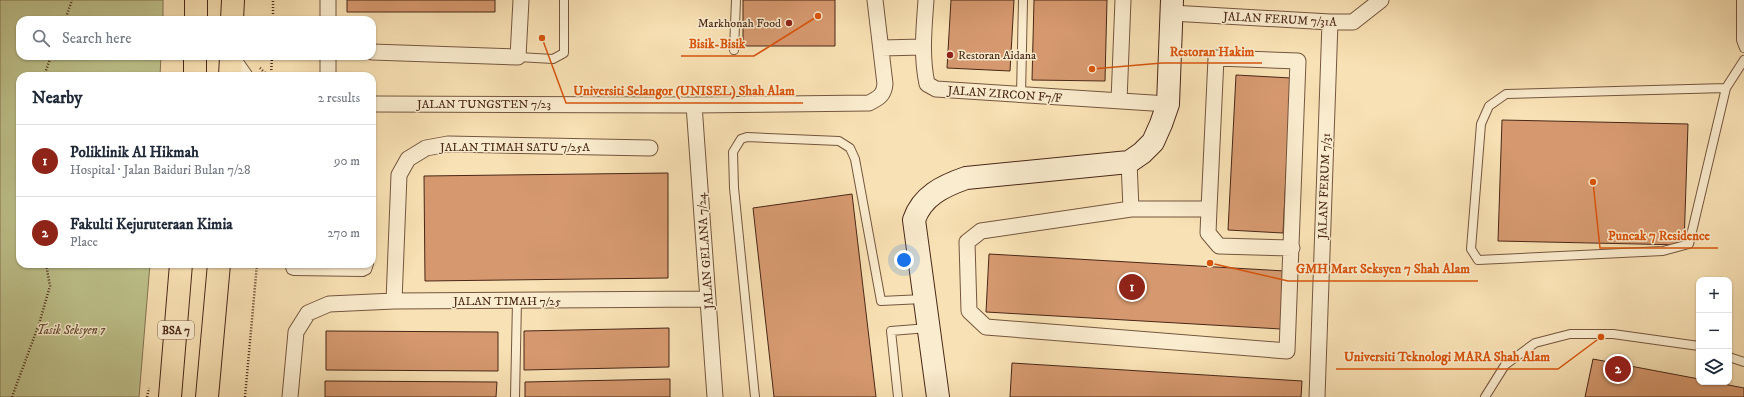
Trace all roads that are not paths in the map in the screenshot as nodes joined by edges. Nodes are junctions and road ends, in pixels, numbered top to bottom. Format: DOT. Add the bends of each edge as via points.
graph roads {
  1 [pos="196,0"];
  2 [pos="233,0"];
  3 [pos="328,0"];
  4 [pos="521,0"];
  5 [pos="564,0"];
  6 [pos="736,0"];
  7 [pos="875,0"];
  8 [pos="926,0"];
  9 [pos="1023,0"];
  10 [pos="1123,0"];
  11 [pos="1381,0"];
  12 [pos="1741,0"];
  13 [pos="1172,7"];
  14 [pos="196,16"];
  15 [pos="232,16"];
  16 [pos="328,16"];
  17 [pos="1330,22"];
  18 [pos="881,48"];
  19 [pos="923,48"];
  20 [pos="1744,48"];
  21 [pos="734,50"];
  22 [pos="376,52"];
  23 [pos="518,57"];
  24 [pos="195,60"];
  25 [pos="232,60"];
  26 [pos="235,60"];
  27 [pos="328,60"];
  28 [pos="1744,60"];
  29 [pos="195,72"];
  30 [pos="230,72"];
  31 [pos="242,72"];
  32 [pos="328,72"];
  33 [pos="1726,88"];
  34 [pos="1021,95"];
  35 [pos="1119,101"];
  36 [pos="376,104"];
  37 [pos="1168,104"];
  38 [pos="694,105"];
  39 [pos="650,148"];
  40 [pos="1129,162"];
  41 [pos="1131,209"];
  42 [pos="1209,209"];
  43 [pos="1292,248"];
  44 [pos="181,268"];
  45 [pos="219,268"];
  46 [pos="290,268"];
  47 [pos="368,268"];
  48 [pos="708,299"];
  49 [pos="925,299"];
  50 [pos="517,301"];
  51 [pos="394,302"];
  52 [pos="929,327"];
  53 [pos="1696,346"];
  54 [pos="1732,358"];
  55 [pos="1744,362"];
  56 [pos="170,397"];
  57 [pos="207,397"];
  58 [pos="290,397"];
  59 [pos="515,397"];
  60 [pos="715,397"];
  61 [pos="755,397"];
  62 [pos="898,397"];
  63 [pos="938,397"];
  64 [pos="1317,397"];
  65 [pos="1485,397"];
  1 -- 14 [label="main road"];
  2 -- 15 [label="main road"];
  3 -- 16 [label="street"];
  4 -- 23 [label="street"];
  5 -- 23 [label="lane" via="564,53 553,59"];
  6 -- 21 [label="lane"];
  7 -- 18 [label="street, JALAN TUNGSTEN 7/23"];
  8 -- 19 [label="street, JALAN ZIRCON F7/F"];
  9 -- 34 [label="lane"];
  10 -- 35 [label="street"];
  11 -- 17 [label="street, JALAN FERUM 7/31A" via="1353,22"];
  12 -- 20 [label="lane" via="1741,40"];
  13 -- 17 [label="street, JALAN FERUM 7/31A"];
  13 -- 37 [label="street"];
  17 -- 64 [label="street, JALAN FERUM 7/31"];
  18 -- 19 [label="street"];
  18 -- 38 [label="street, JALAN TUNGSTEN 7/23" via="884,93 869,103"];
  19 -- 34 [label="street, JALAN ZIRCON F7/F" via="927,84 936,89"];
  22 -- 23 [label="street"];
  24 -- 29 [label="main road"];
  25 -- 30 [label="main road"];
  26 -- 31 [label="street"];
  27 -- 32 [label="street"];
  28 -- 33 [label="lane"];
  33 -- 33 [label="lane" via="1506,94 1489,106 1481,124 1471,249 1478,260 1663,251 1689,244"];
  34 -- 35 [label="street, JALAN ZIRCON F7/F"];
  35 -- 37 [label="street, JALAN ZIRCON F7/F"];
  36 -- 38 [label="street, JALAN TUNGSTEN 7/23"];
  37 -- 40 [label="street" via="1152,142"];
  38 -- 48 [label="street, JALAN GELANA 7/24"];
  39 -- 51 [label="street, JALAN TIMAH SATU 7/25A" via="448,144 426,148 408,159 399,175"];
  40 -- 41 [label="street"];
  40 -- 49 [label="street" via="966,178 946,185 925,200 914,220"];
  41 -- 42 [label="street"];
  41 -- 43 [label="street" via="981,231 967,242 969,311 986,327 1287,350"];
  42 -- 43 [label="street" via="1208,233 1220,246"];
  42 -- 43 [label="street" via="1216,58 1298,61"];
  44 -- 56 [label="main road, BSA 7"];
  45 -- 57 [label="main road"];
  46 -- 47 [label="lane" via="294,271 363,272"];
  48 -- 50 [label="street, JALAN TIMAH 7/25"];
  48 -- 60 [label="street, JALAN GELANA 7/24"];
  49 -- 52 [label="street"];
  49 -- 61 [label="lane" via="881,301 855,159 850,148 839,141 747,137 741,139 733,152 734,188"];
  50 -- 51 [label="street, JALAN TIMAH 7/25"];
  50 -- 59 [label="lane"];
  51 -- 58 [label="street, JALAN TIMAH 7/25" via="329,304 308,313 296,332"];
  52 -- 62 [label="lane" via="891,331"];
  52 -- 63 [label="street"];
  53 -- 65 [label="lane" via="1613,334 1570,334 1536,343 1505,364"];
  54 -- 55 [label="lane"];
}
